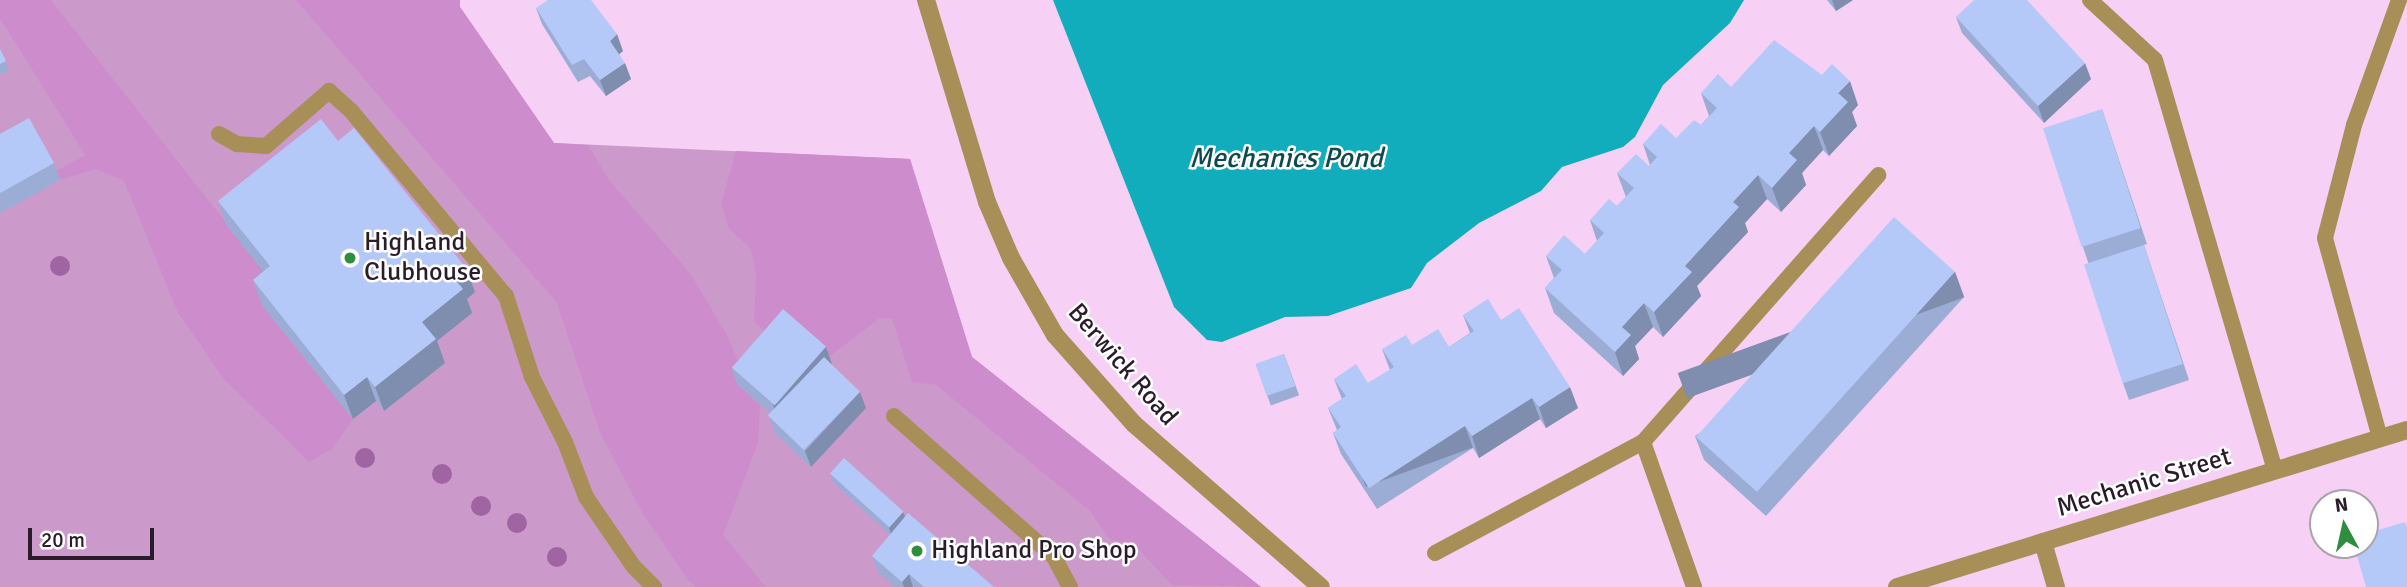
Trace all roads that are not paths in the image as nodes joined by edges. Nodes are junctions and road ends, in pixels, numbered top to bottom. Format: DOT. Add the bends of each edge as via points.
graph roads {
  1 [pos="926,0"];
  2 [pos="2090,0"];
  3 [pos="2399,0"];
  4 [pos="219,134"];
  5 [pos="1878,175"];
  6 [pos="894,416"];
  7 [pos="2407,430"];
  8 [pos="2381,438"];
  9 [pos="1643,442"];
  10 [pos="2275,470"];
  11 [pos="2043,542"];
  12 [pos="1435,553"];
  13 [pos="654,587"];
  14 [pos="1070,587"];
  15 [pos="1321,587"];
  16 [pos="1694,587"];
  17 [pos="1897,587"];
  18 [pos="2056,587"];
  1 -- 15 [label="street, Berwick Road" via="987,202 1011,258 1055,335 1134,424"];
  2 -- 10 [label="lane" via="2155,60"];
  3 -- 8 [label="lane" via="2354,125 2325,230 2327,256"];
  4 -- 13 [label="lane" via="237,144 266,146 329,90 506,296 532,377 586,497 633,566"];
  5 -- 9 [label="lane"];
  6 -- 14 [label="lane" via="1054,557"];
  7 -- 8 [label="street, Mechanic Street"];
  8 -- 10 [label="street, Mechanic Street"];
  9 -- 12 [label="lane"];
  9 -- 16 [label="lane"];
  10 -- 11 [label="street, Mechanic Street"];
  11 -- 17 [label="street, Mechanic Street"];
  11 -- 18 [label="street"];
}
